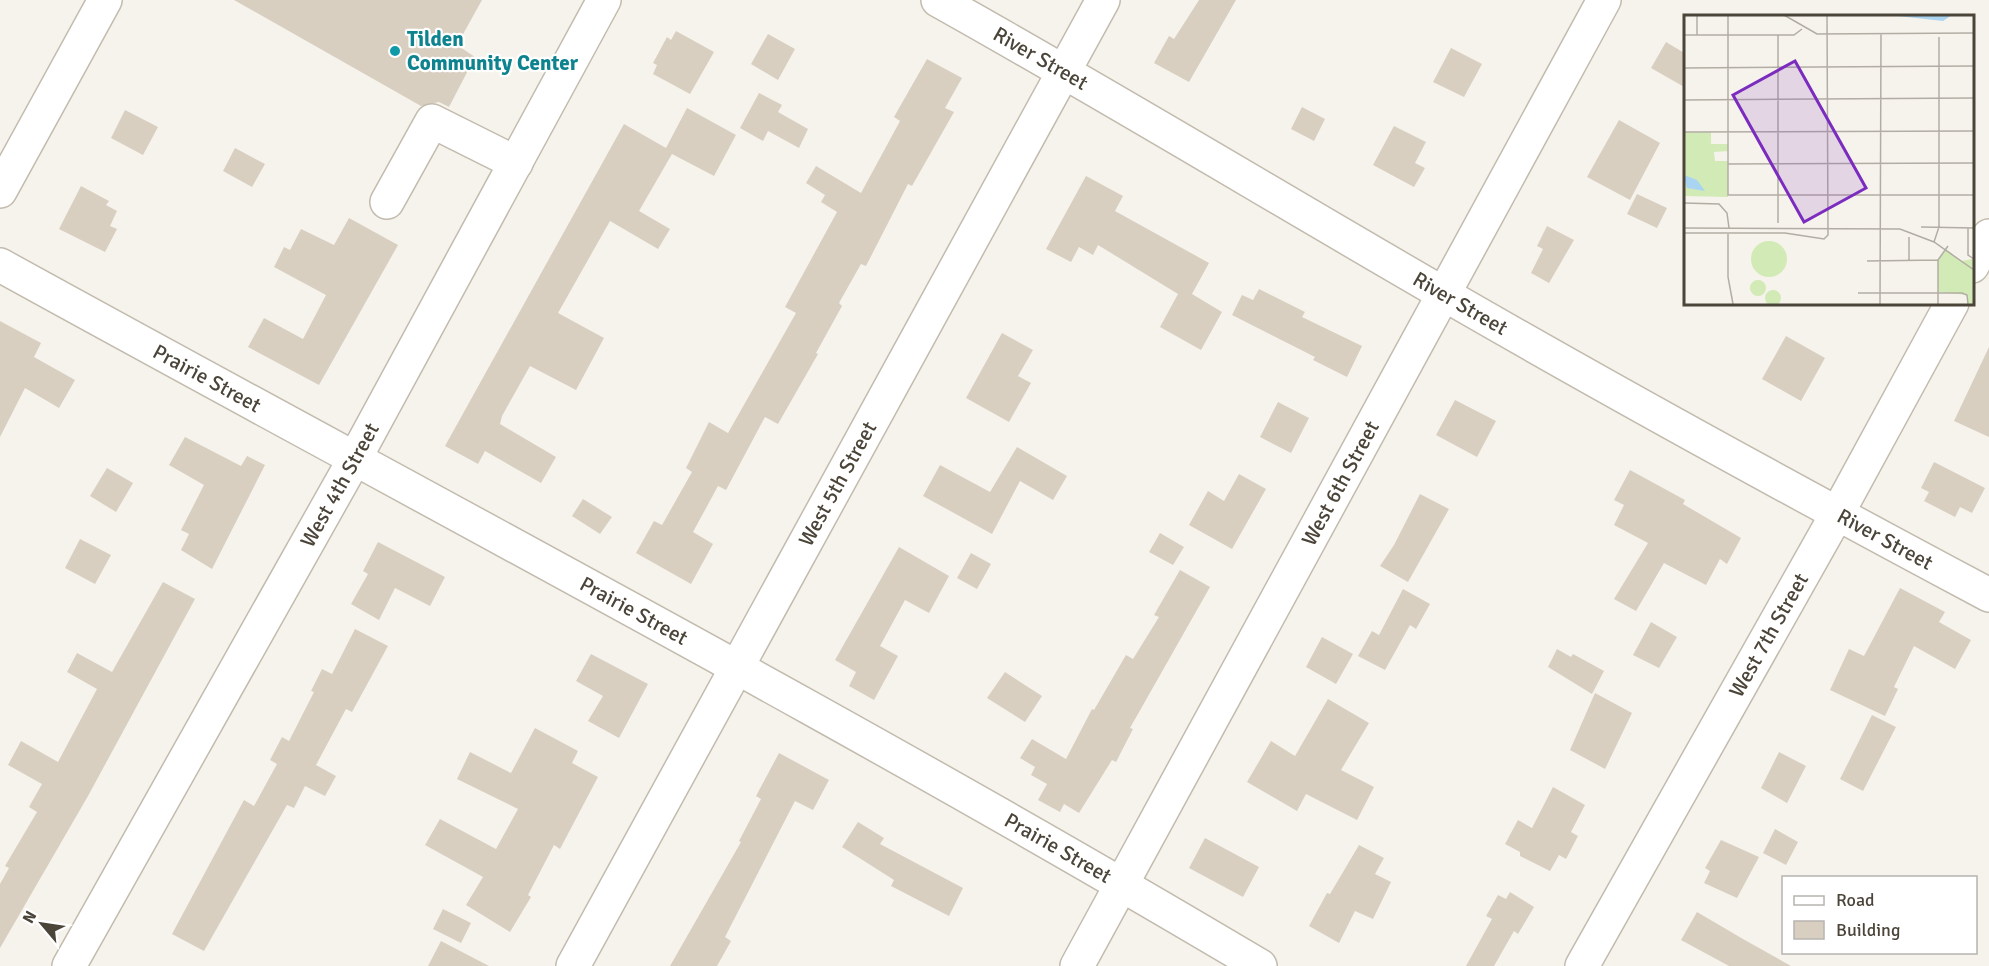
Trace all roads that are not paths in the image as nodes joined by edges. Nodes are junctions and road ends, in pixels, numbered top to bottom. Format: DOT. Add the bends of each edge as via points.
graph roads {
  1 [pos="105,0"];
  2 [pos="604,0"];
  3 [pos="938,0"];
  4 [pos="1103,0"];
  5 [pos="1604,0"];
  6 [pos="1064,70"];
  7 [pos="516,164"];
  8 [pos="0,191"];
  9 [pos="387,201"];
  10 [pos="1989,236"];
  11 [pos="1974,262"];
  12 [pos="0,265"];
  13 [pos="1443,293"];
  14 [pos="1951,304"];
  15 [pos="354,460"];
  16 [pos="1837,514"];
  17 [pos="1989,595"];
  18 [pos="738,669"];
  19 [pos="1123,884"];
  20 [pos="69,966"];
  21 [pos="573,966"];
  22 [pos="1077,966"];
  23 [pos="1260,966"];
  24 [pos="1582,966"];
  1 -- 8 [label="street"];
  2 -- 7 [label="street, West 4th Street"];
  3 -- 6 [label="street, River Street"];
  4 -- 6 [label="street, West 5th Street"];
  5 -- 13 [label="street, West 6th Street"];
  6 -- 13 [label="street, River Street"];
  6 -- 18 [label="street, West 5th Street"];
  7 -- 9 [label="street" via="432,121"];
  7 -- 15 [label="street, West 4th Street"];
  10 -- 11 [label="street"];
  12 -- 15 [label="street, Prairie Street"];
  13 -- 16 [label="street, River Street"];
  13 -- 19 [label="street, West 6th Street"];
  14 -- 16 [label="street, West 7th Street"];
  15 -- 18 [label="street, Prairie Street"];
  15 -- 20 [label="street, West 4th Street"];
  16 -- 17 [label="street, River Street"];
  16 -- 24 [label="street, West 7th Street"];
  18 -- 19 [label="street, Prairie Street"];
  18 -- 21 [label="street, West 5th Street"];
  19 -- 22 [label="street, West 6th Street"];
  19 -- 23 [label="street, Prairie Street"];
}
